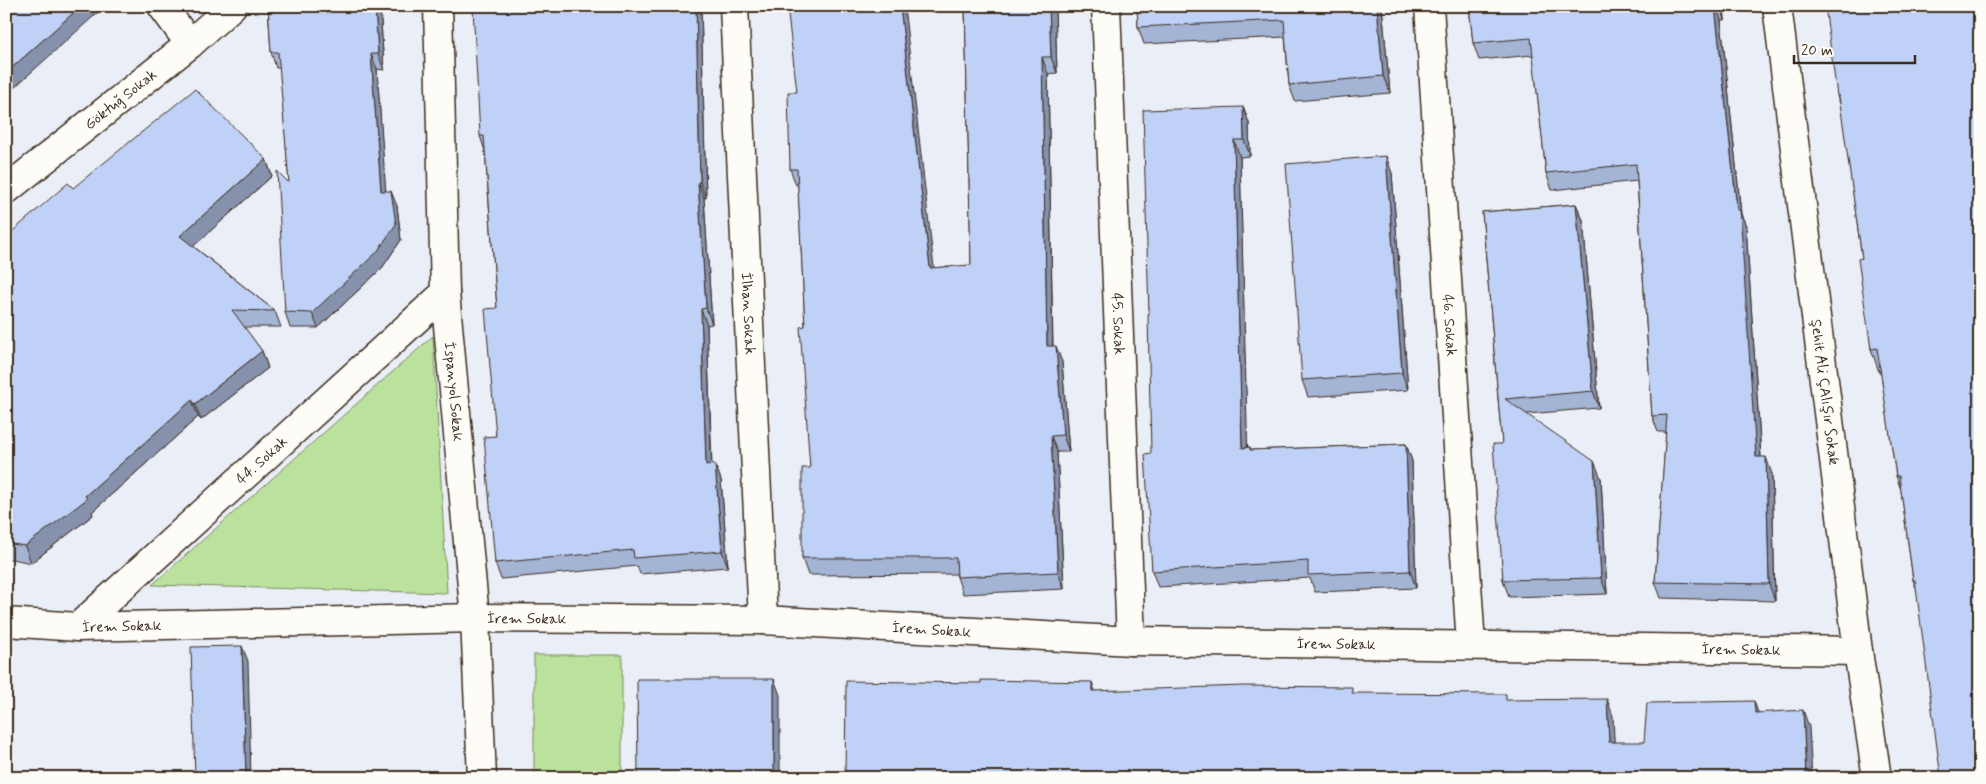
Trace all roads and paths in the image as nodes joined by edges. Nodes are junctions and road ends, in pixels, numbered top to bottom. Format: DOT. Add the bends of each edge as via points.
graph roads {
  1 [pos="162,6"];
  2 [pos="232,6"];
  3 [pos="438,6"];
  4 [pos="734,6"];
  5 [pos="1106,6"];
  6 [pos="1429,6"];
  7 [pos="1777,6"];
  8 [pos="190,44"];
  9 [pos="6,190"];
  10 [pos="445,293"];
  11 [pos="475,618"];
  12 [pos="763,620"];
  13 [pos="6,622"];
  14 [pos="78,627"];
  15 [pos="1131,641"];
  16 [pos="1471,645"];
  17 [pos="1858,650"];
  18 [pos="482,778"];
  19 [pos="1878,778"];
  1 -- 8 [label="street"];
  2 -- 8 [label="street, Göktuğ Sokak"];
  3 -- 10 [label="street, İspanyol Sokak"];
  4 -- 12 [label="street, İlhan Sokak"];
  5 -- 15 [label="street, 45. Sokak"];
  6 -- 16 [label="street, 46. Sokak"];
  7 -- 17 [label="street, Şehit Ali ÇAlışır Sokak"];
  8 -- 9 [label="street, Göktuğ Sokak"];
  10 -- 11 [label="street, İspanyol Sokak"];
  10 -- 14 [label="street, 44. Sokak"];
  11 -- 12 [label="street, İrem Sokak"];
  11 -- 14 [label="street, İrem Sokak"];
  11 -- 18 [label="street, İspanyol Sokak"];
  12 -- 15 [label="street, İrem Sokak"];
  13 -- 14 [label="street, İrem Sokak"];
  15 -- 16 [label="street, İrem Sokak"];
  16 -- 17 [label="street, İrem Sokak"];
  17 -- 19 [label="street, Şehit Ali ÇAlışır Sokak"];
}
